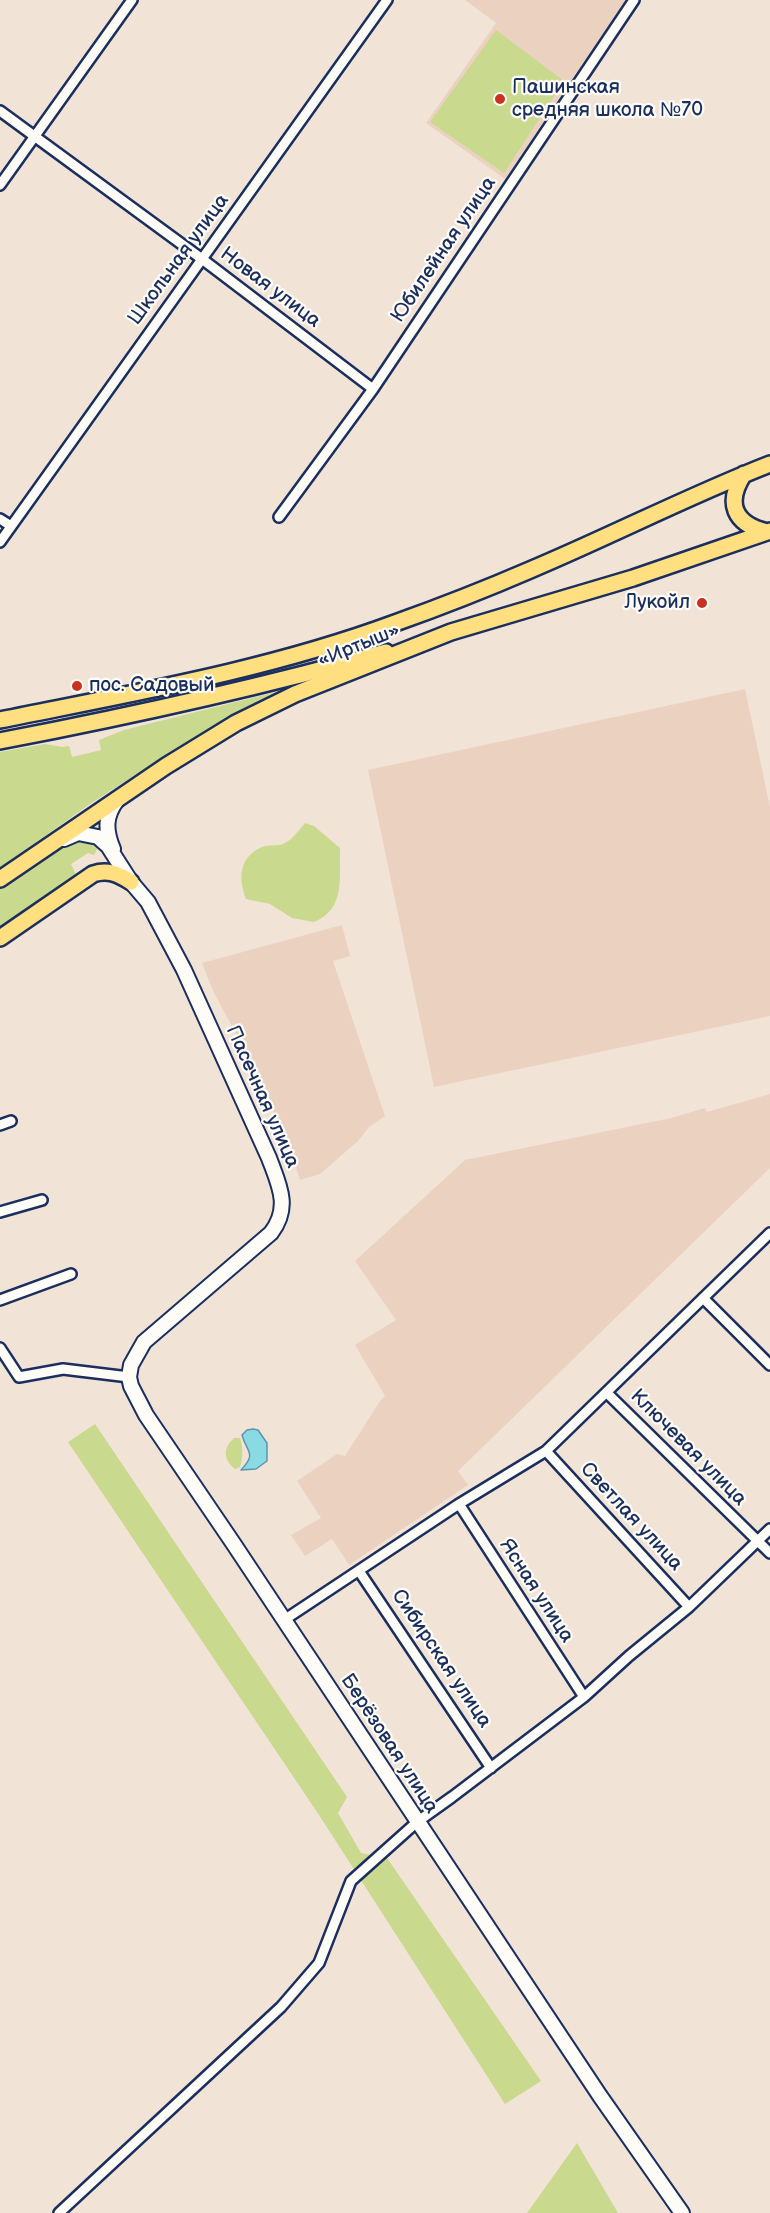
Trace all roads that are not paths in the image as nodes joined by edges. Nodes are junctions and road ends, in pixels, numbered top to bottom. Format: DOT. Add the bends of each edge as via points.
graph roads {
  1 [pos="132,0"];
  2 [pos="387,0"];
  3 [pos="634,0"];
  4 [pos="0,111"];
  5 [pos="34,135"];
  6 [pos="0,185"];
  7 [pos="202,259"];
  8 [pos="373,389"];
  9 [pos="770,464"];
  10 [pos="744,474"];
  11 [pos="279,517"];
  12 [pos="0,519"];
  13 [pos="11,526"];
  14 [pos="768,532"];
  15 [pos="0,542"];
  16 [pos="451,632"];
  17 [pos="0,720"];
  18 [pos="0,741"];
  19 [pos="123,794"];
  20 [pos="117,859"];
  21 [pos="0,881"];
  22 [pos="131,882"];
  23 [pos="0,938"];
  24 [pos="11,1121"];
  25 [pos="0,1125"];
  26 [pos="42,1200"];
  27 [pos="0,1212"];
  28 [pos="770,1233"];
  29 [pos="72,1274"];
  30 [pos="703,1298"];
  31 [pos="0,1300"];
  32 [pos="0,1348"];
  33 [pos="770,1365"];
  34 [pos="129,1377"];
  35 [pos="607,1393"];
  36 [pos="546,1451"];
  37 [pos="459,1504"];
  38 [pos="770,1529"];
  39 [pos="757,1542"];
  40 [pos="770,1552"];
  41 [pos="359,1571"];
  42 [pos="689,1607"];
  43 [pos="284,1620"];
  44 [pos="584,1697"];
  45 [pos="491,1768"];
  46 [pos="417,1821"];
  47 [pos="59,2213"];
  48 [pos="682,2213"];
  1 -- 5 [label="street"];
  2 -- 7 [label="street, Школьная улица"];
  3 -- 8 [label="street, Юбилейная улица"];
  4 -- 5 [label="street, Новая улица"];
  5 -- 6 [label="street"];
  5 -- 7 [label="street, Новая улица"];
  7 -- 8 [label="street, Новая улица"];
  7 -- 13 [label="street, Школьная улица"];
  8 -- 11 [label="street, Юбилейная улица"];
  9 -- 10 [label="main road, «Иртыш»"];
  10 -- 14 [label="main road" via="737,485 734,505 743,522"];
  10 -- 17 [label="main road, «Иртыш»" via="529,571 331,645 151,690"];
  12 -- 13 [label="street"];
  13 -- 15 [label="street, Школьная улица"];
  14 -- 16 [label="main road, «Иртыш»" via="633,578"];
  16 -- 18 [label="main road" via="248,689"];
  16 -- 19 [label="main road, «Иртыш»" via="259,711"];
  19 -- 20 [label="main road" via="107,822"];
  19 -- 21 [label="main road, «Иртыш»"];
  20 -- 21 [label="main road" via="98,837 78,833 64,838"];
  20 -- 22 [label="main road, Пасечная улица"];
  22 -- 23 [label="main road" via="119,874 93,874"];
  22 -- 34 [label="main road, Пасечная улица" via="148,902 184,970 269,1158 279,1185 282,1214 271,1233 144,1342"];
  24 -- 25 [label="street"];
  26 -- 27 [label="street"];
  28 -- 30 [label="street"];
  29 -- 31 [label="street"];
  30 -- 33 [label="street"];
  30 -- 35 [label="street"];
  32 -- 34 [label="street" via="19,1377 63,1369"];
  34 -- 43 [label="main road, Берёзовая улица" via="146,1414"];
  35 -- 36 [label="street"];
  35 -- 39 [label="street, Ключевая улица"];
  36 -- 37 [label="street"];
  36 -- 42 [label="street, Светлая улица"];
  37 -- 41 [label="street"];
  37 -- 44 [label="street, Ясная улица"];
  38 -- 39 [label="street"];
  39 -- 40 [label="street, Ключевая улица"];
  39 -- 42 [label="street"];
  41 -- 43 [label="street"];
  41 -- 45 [label="street, Сибирская улица"];
  42 -- 44 [label="street"];
  43 -- 46 [label="main road, Берёзовая улица"];
  44 -- 45 [label="street"];
  45 -- 46 [label="street"];
  46 -- 47 [label="street" via="351,1881 318,1963 281,2007"];
  46 -- 48 [label="main road, Берёзовая улица"];
}
